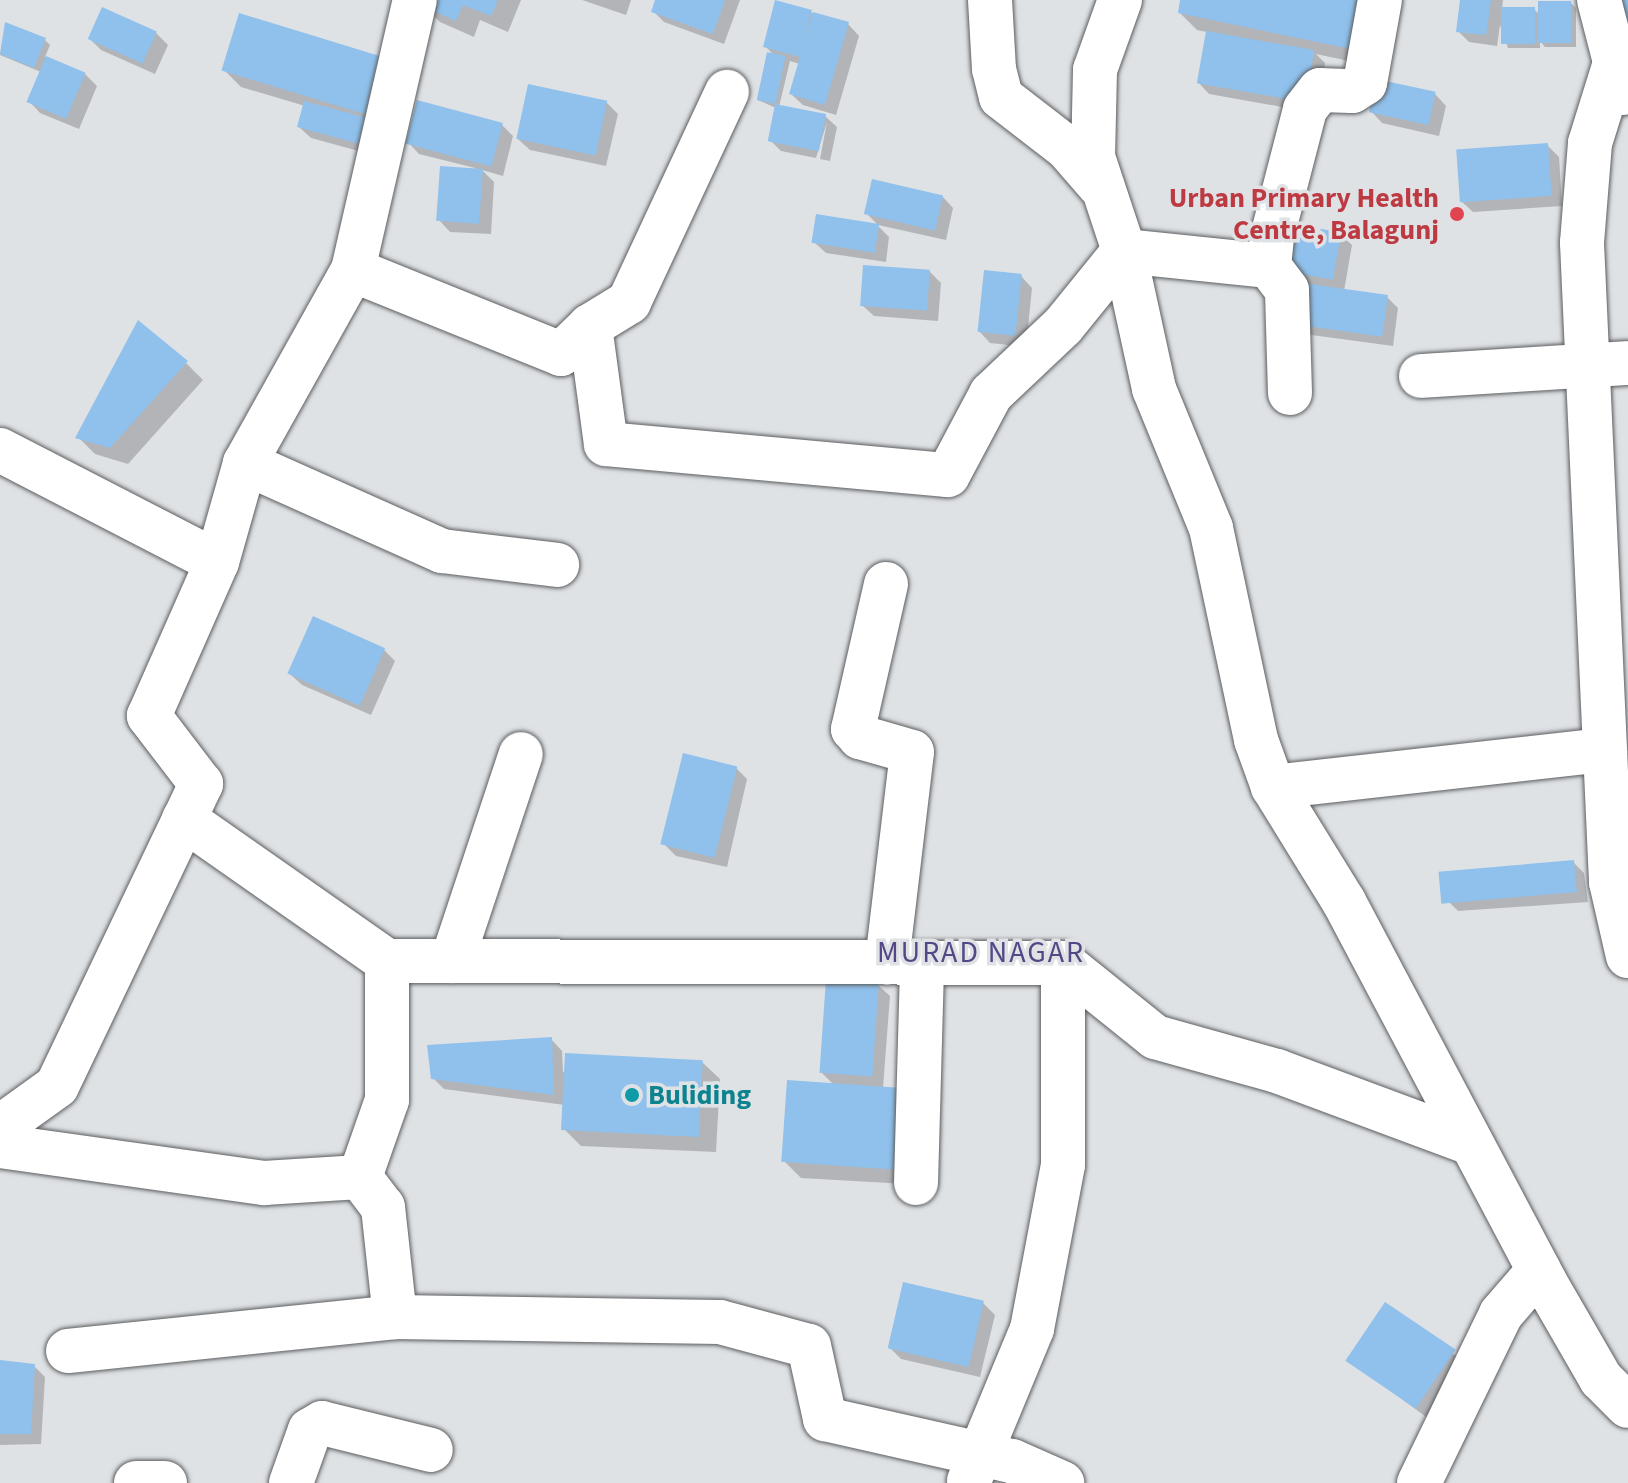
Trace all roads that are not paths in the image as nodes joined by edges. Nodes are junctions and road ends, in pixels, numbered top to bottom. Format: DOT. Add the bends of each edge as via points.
graph roads {
  1 [pos="415,0"];
  2 [pos="990,0"];
  3 [pos="1120,0"];
  4 [pos="1380,0"];
  5 [pos="1599,0"];
  6 [pos="1614,66"];
  7 [pos="727,92"];
  8 [pos="1628,111"];
  9 [pos="1099,185"];
  10 [pos="1124,251"];
  11 [pos="1269,266"];
  12 [pos="353,270"];
  13 [pos="590,326"];
  14 [pos="1608,363"];
  15 [pos="1421,376"];
  16 [pos="1290,393"];
  17 [pos="0,450"];
  18 [pos="245,463"];
  19 [pos="217,562"];
  20 [pos="557,565"];
  21 [pos="886,584"];
  22 [pos="1605,750"];
  23 [pos="521,754"];
  24 [pos="1273,787"];
  25 [pos="184,819"];
  26 [pos="1628,956"];
  27 [pos="387,961"];
  28 [pos="452,961"];
  29 [pos="905,963"];
  30 [pos="1063,963"];
  31 [pos="0,1127"];
  32 [pos="1471,1143"];
  33 [pos="0,1146"];
  34 [pos="360,1177"];
  35 [pos="916,1183"];
  36 [pos="1539,1270"];
  37 [pos="395,1317"];
  38 [pos="68,1351"];
  39 [pos="1628,1406"];
  40 [pos="431,1450"];
  41 [pos="975,1470"];
  42 [pos="136,1483"];
  43 [pos="165,1483"];
  44 [pos="291,1483"];
  45 [pos="1062,1483"];
  46 [pos="1419,1483"];
  1 -- 12 [label="street"];
  2 -- 9 [label="street" via="1001,97 1067,148"];
  3 -- 9 [label="street" via="1095,70 1093,157"];
  4 -- 11 [label="street" via="1365,83 1352,91 1320,90 1305,109"];
  5 -- 6 [label="street"];
  6 -- 8 [label="street"];
  6 -- 14 [label="street" via="1590,143 1582,243"];
  7 -- 13 [label="street" via="629,302"];
  9 -- 10 [label="street"];
  10 -- 11 [label="street"];
  10 -- 13 [label="street" via="1063,326 991,394 948,475 606,444"];
  10 -- 24 [label="street" via="1154,389 1211,528 1256,740"];
  11 -- 16 [label="street" via="1287,290"];
  12 -- 13 [label="street" via="561,354"];
  12 -- 18 [label="street"];
  14 -- 15 [label="street"];
  14 -- 22 [label="street"];
  17 -- 19 [label="street"];
  18 -- 19 [label="street"];
  18 -- 20 [label="street" via="442,551"];
  19 -- 25 [label="street" via="149,716 201,784"];
  21 -- 29 [label="street" via="853,729 860,737 912,752"];
  22 -- 24 [label="street"];
  22 -- 26 [label="street" via="1611,882"];
  23 -- 28 [label="street"];
  24 -- 32 [label="street" via="1344,902"];
  25 -- 27 [label="street"];
  25 -- 31 [label="street" via="57,1086"];
  27 -- 28 [label="street"];
  27 -- 34 [label="street" via="387,1100"];
  28 -- 29 [label="street"];
  29 -- 30 [label="street"];
  29 -- 35 [label="street"];
  30 -- 32 [label="street" via="1155,1037 1265,1067"];
  30 -- 41 [label="street" via="1063,1165 1032,1329"];
  32 -- 36 [label="street"];
  33 -- 34 [label="street" via="264,1183"];
  34 -- 37 [label="street" via="383,1207"];
  36 -- 39 [label="street" via="1601,1379"];
  36 -- 46 [label="street" via="1501,1314"];
  37 -- 38 [label="street"];
  37 -- 41 [label="street" via="720,1322 809,1346 825,1419"];
  40 -- 44 [label="street" via="322,1423 310,1430"];
  41 -- 45 [label="street" via="1012,1461"];
  42 -- 43 [label="street"];
}
